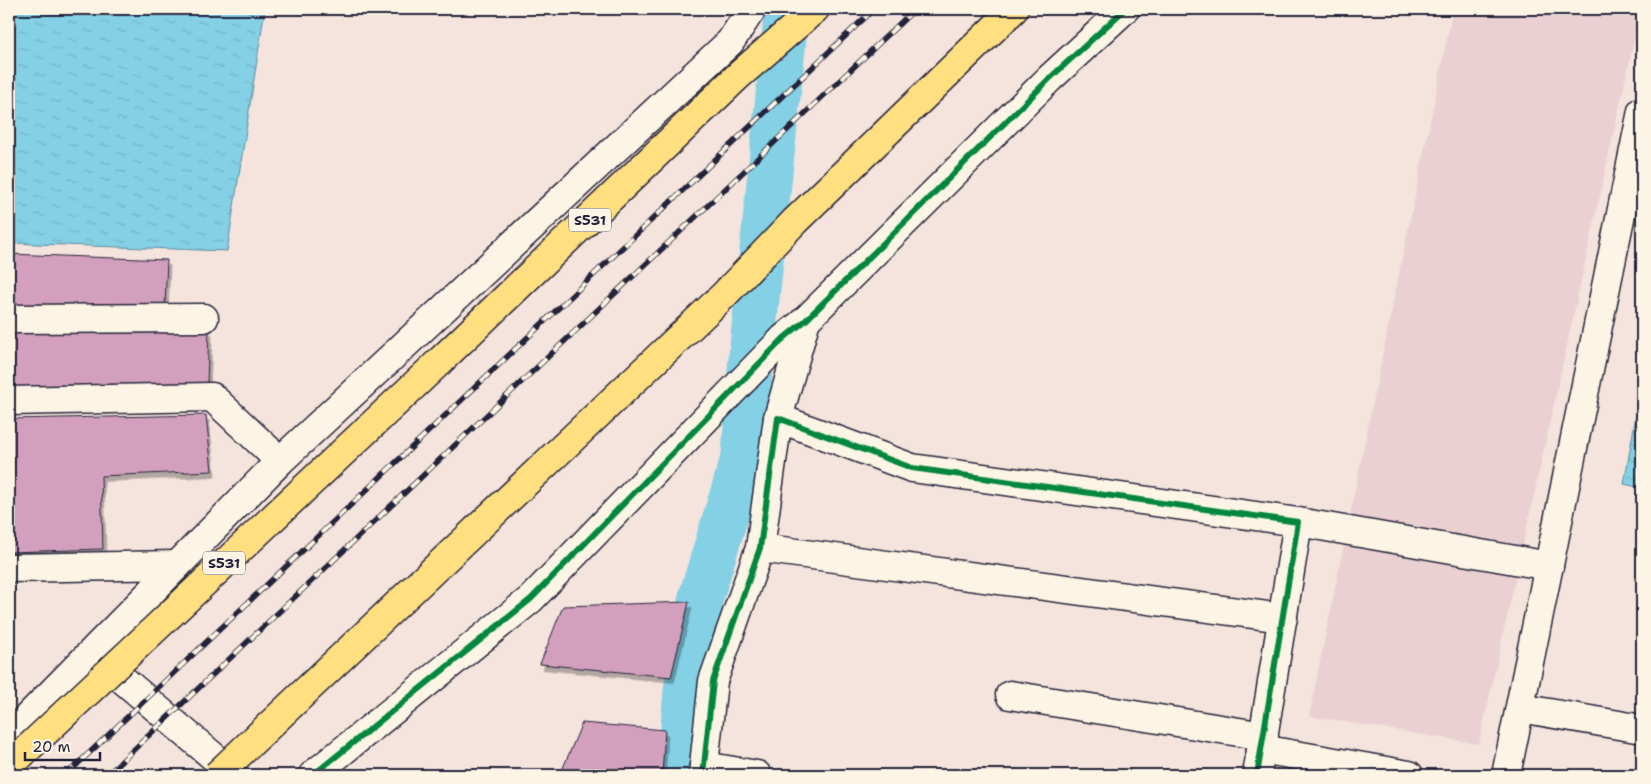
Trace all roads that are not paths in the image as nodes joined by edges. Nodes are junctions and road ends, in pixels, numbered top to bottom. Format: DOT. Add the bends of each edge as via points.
graph roads {
  1 [pos="752,9"];
  2 [pos="1014,9"];
  3 [pos="1125,9"];
  4 [pos="813,11"];
  5 [pos="1642,111"];
  6 [pos="204,318"];
  7 [pos="9,319"];
  8 [pos="806,320"];
  9 [pos="9,401"];
  10 [pos="778,418"];
  11 [pos="280,461"];
  12 [pos="1298,522"];
  13 [pos="760,548"];
  14 [pos="177,565"];
  15 [pos="1549,566"];
  16 [pos="9,568"];
  17 [pos="1282,618"];
  18 [pos="91,653"];
  19 [pos="1010,695"];
  20 [pos="1520,708"];
  21 [pos="1642,729"];
  22 [pos="9,736"];
  23 [pos="1262,742"];
  24 [pos="9,766"];
  25 [pos="703,771"];
  26 [pos="217,775"];
  27 [pos="235,775"];
  28 [pos="314,775"];
  29 [pos="757,775"];
  30 [pos="1257,775"];
  31 [pos="1409,775"];
  32 [pos="1506,775"];
  1 -- 11 [label="street" via="730,42"];
  2 -- 26 [label="main road, bridge" via="795,221 723,296"];
  3 -- 8 [label="street" via="1049,79"];
  4 -- 24 [label="main road, S531, bridge" via="738,76"];
  5 -- 15 [label="street"];
  6 -- 7 [label="street"];
  8 -- 10 [label="street"];
  8 -- 28 [label="street" via="784,338 531,599"];
  9 -- 11 [label="street" via="212,397"];
  10 -- 12 [label="street" via="912,468"];
  10 -- 13 [label="street"];
  11 -- 14 [label="street"];
  12 -- 15 [label="street"];
  12 -- 17 [label="street"];
  13 -- 17 [label="street"];
  13 -- 25 [label="street" via="713,681"];
  14 -- 16 [label="street"];
  14 -- 18 [label="street"];
  15 -- 20 [label="street"];
  17 -- 23 [label="street"];
  18 -- 22 [label="street"];
  18 -- 27 [label="street"];
  19 -- 23 [label="street"];
  20 -- 21 [label="street"];
  20 -- 32 [label="street"];
  23 -- 30 [label="street"];
  23 -- 31 [label="street"];
  25 -- 29 [label="street"];
}
